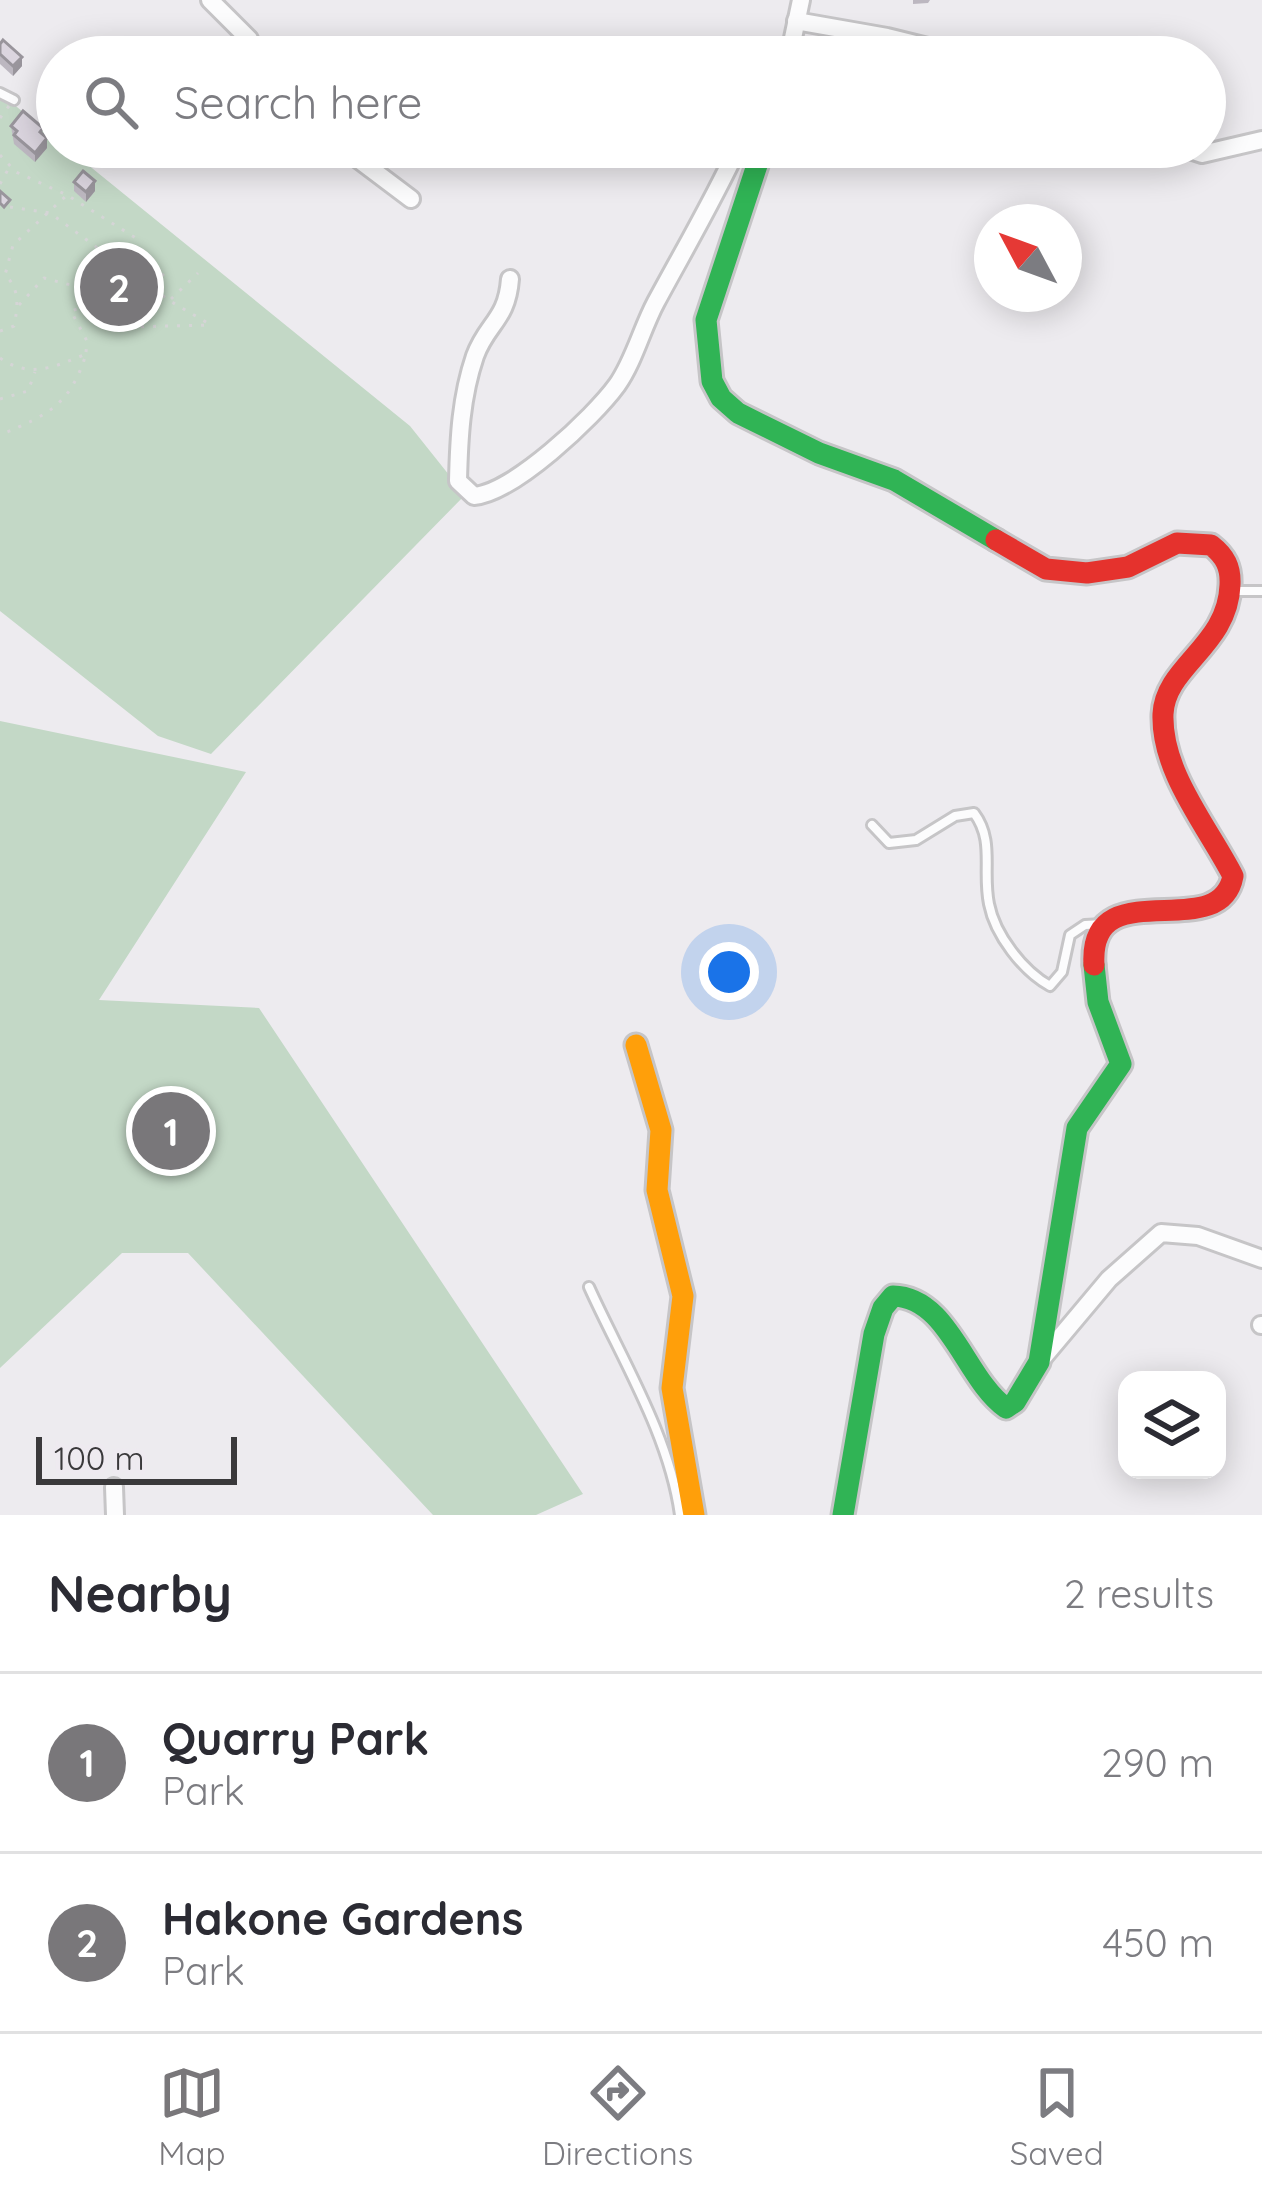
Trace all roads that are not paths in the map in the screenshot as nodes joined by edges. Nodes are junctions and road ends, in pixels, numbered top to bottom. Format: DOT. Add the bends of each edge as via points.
graph roads {
  1 [pos="210,0"];
  2 [pos="801,0"];
  3 [pos="796,22"];
  4 [pos="246,36"];
  5 [pos="789,36"];
  6 [pos="793,36"];
  7 [pos="881,36"];
  8 [pos="0,93"];
  9 [pos="14,100"];
  10 [pos="1262,140"];
  11 [pos="1226,148"];
  12 [pos="370,168"];
  13 [pos="728,168"];
  14 [pos="756,168"];
  15 [pos="411,199"];
  16 [pos="510,279"];
  17 [pos="1229,591"];
  18 [pos="1262,591"];
  19 [pos="872,826"];
  20 [pos="1110,923"];
  21 [pos="636,1046"];
  22 [pos="1262,1259"];
  23 [pos="589,1286"];
  24 [pos="1039,1362"];
  25 [pos="115,1487"];
  26 [pos="115,1515"];
  27 [pos="680,1515"];
  28 [pos="694,1515"];
  29 [pos="844,1515"];
  1 -- 4 [label="street"];
  2 -- 3 [label="street"];
  3 -- 5 [label="street"];
  3 -- 6 [label="street"];
  3 -- 7 [label="street"];
  8 -- 9 [label="lane"];
  10 -- 11 [label="street"];
  12 -- 15 [label="street"];
  13 -- 16 [label="street" via="618,384 520,478 474,496 458,481 462,413 477,351 508,305"];
  14 -- 17 [label="street" via="706,320 712,381 738,413 894,480 1046,569 1124,568 1190,541 1213,544 1228,558"];
  17 -- 18 [label="lane"];
  17 -- 20 [label="street" via="1214,637 1162,707 1178,773 1233,876 1228,895 1201,908 1135,910"];
  19 -- 20 [label="lane" via="889,843 916,840 974,813 987,830 989,908 1031,975 1050,986 1070,934"];
  20 -- 24 [label="street" via="1094,954 1096,994 1120,1064 1077,1128"];
  21 -- 28 [label="street" via="661,1130 657,1190 683,1296 671,1388"];
  22 -- 24 [label="street" via="1198,1236 1161,1233 1108,1279"];
  23 -- 27 [label="lane" via="644,1400"];
  24 -- 29 [label="street" via="1015,1402 996,1404 929,1309 912,1295 893,1296 874,1334"];
  25 -- 26 [label="street"];
}
